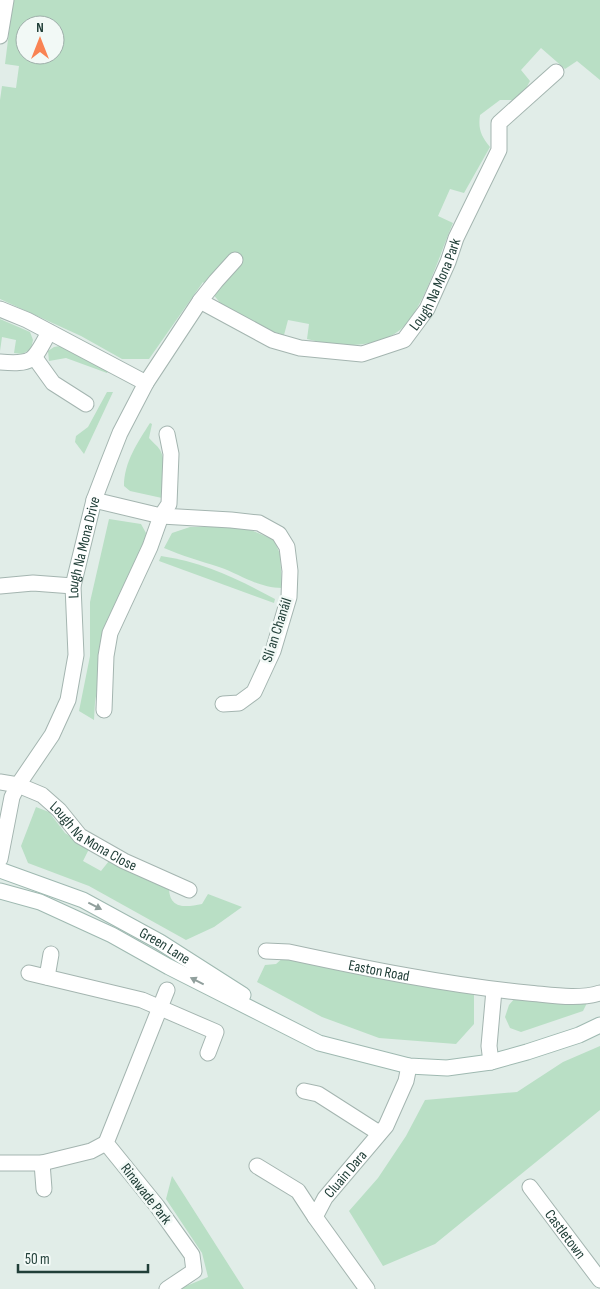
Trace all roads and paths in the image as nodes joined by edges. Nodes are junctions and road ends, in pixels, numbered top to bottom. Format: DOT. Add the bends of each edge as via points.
graph roads {
  1 [pos="6,0"];
  2 [pos="0,36"];
  3 [pos="556,72"];
  4 [pos="235,260"];
  5 [pos="200,301"];
  6 [pos="0,309"];
  7 [pos="49,332"];
  8 [pos="35,358"];
  9 [pos="0,362"];
  10 [pos="146,383"];
  11 [pos="86,404"];
  12 [pos="167,434"];
  13 [pos="94,500"];
  14 [pos="161,516"];
  15 [pos="0,586"];
  16 [pos="73,586"];
  17 [pos="223,704"];
  18 [pos="104,710"];
  19 [pos="0,782"];
  20 [pos="18,785"];
  21 [pos="0,859"];
  22 [pos="0,871"];
  23 [pos="189,890"];
  24 [pos="0,892"];
  25 [pos="112,935"];
  26 [pos="266,950"];
  27 [pos="51,954"];
  28 [pos="29,973"];
  29 [pos="47,977"];
  30 [pos="167,990"];
  31 [pos="494,990"];
  32 [pos="600,993"];
  33 [pos="159,1007"];
  34 [pos="600,1025"];
  35 [pos="319,1043"];
  36 [pos="208,1053"];
  37 [pos="490,1062"];
  38 [pos="409,1066"];
  39 [pos="304,1091"];
  40 [pos="379,1133"];
  41 [pos="106,1143"];
  42 [pos="0,1163"];
  43 [pos="42,1163"];
  44 [pos="257,1166"];
  45 [pos="530,1187"];
  46 [pos="44,1189"];
  47 [pos="315,1217"];
  48 [pos="600,1280"];
  49 [pos="167,1289"];
  50 [pos="367,1289"];
  1 -- 2 [label="street"];
  3 -- 5 [label="street, Lough Na Mona Park" via="498,123 499,150 456,238 427,309 404,340 362,354 300,348 272,340"];
  4 -- 5 [label="street, Lough Na Mona Drive"];
  5 -- 10 [label="street, Lough Na Mona Drive"];
  6 -- 7 [label="street"];
  7 -- 8 [label="street"];
  7 -- 10 [label="street"];
  8 -- 9 [label="street" via="27,362"];
  8 -- 11 [label="street" via="53,383"];
  10 -- 13 [label="street, Lough Na Mona Drive" via="120,433"];
  12 -- 14 [label="street" via="171,454 169,504"];
  13 -- 14 [label="street, Slí an Chanáil"];
  13 -- 16 [label="street, Lough Na Mona Drive"];
  14 -- 17 [label="street, Slí an Chanáil" via="259,523 279,534 287,547 289,597 272,651 254,692 239,703"];
  14 -- 18 [label="street" via="110,633"];
  15 -- 16 [label="street" via="34,583"];
  16 -- 20 [label="street, Lough Na Mona Drive" via="76,655 68,700 52,735"];
  19 -- 20 [label="street, Lough Na Mona Close"];
  20 -- 21 [label="street, Lough Na Mona Drive" via="12,797"];
  20 -- 23 [label="street, Lough Na Mona Close" via="42,795 80,836 124,861"];
  22 -- 25 [label="street" via="11,883 64,902"];
  22 -- 35 [label="street, Green Lane, one-way" via="83,900 122,920"];
  24 -- 25 [label="street, Green Lane" via="40,902"];
  35 -- 25 [label="street, Green Lane, one-way"];
  26 -- 31 [label="street, Easton Road"];
  27 -- 29 [label="street"];
  28 -- 29 [label="street"];
  29 -- 33 [label="street"];
  30 -- 33 [label="street"];
  31 -- 32 [label="street, Easton Road" via="556,996"];
  31 -- 37 [label="street"];
  33 -- 36 [label="street" via="216,1032"];
  33 -- 41 [label="street"];
  34 -- 37 [label="street, Green Lane"];
  35 -- 38 [label="street, Green Lane"];
  37 -- 38 [label="street, Green Lane" via="447,1068"];
  38 -- 40 [label="street, Cluain Dara" via="406,1081 386,1126"];
  39 -- 40 [label="street" via="318,1094"];
  40 -- 47 [label="street, Cluain Dara" via="325,1198"];
  41 -- 43 [label="street" via="91,1151"];
  41 -- 49 [label="street, Rinawade Park" via="192,1255 194,1271"];
  42 -- 43 [label="street"];
  43 -- 46 [label="street"];
  44 -- 47 [label="street, Cluain Dara" via="298,1191"];
  45 -- 48 [label="street, Castletown"];
  47 -- 50 [label="street, Cluain Dara"];
}
